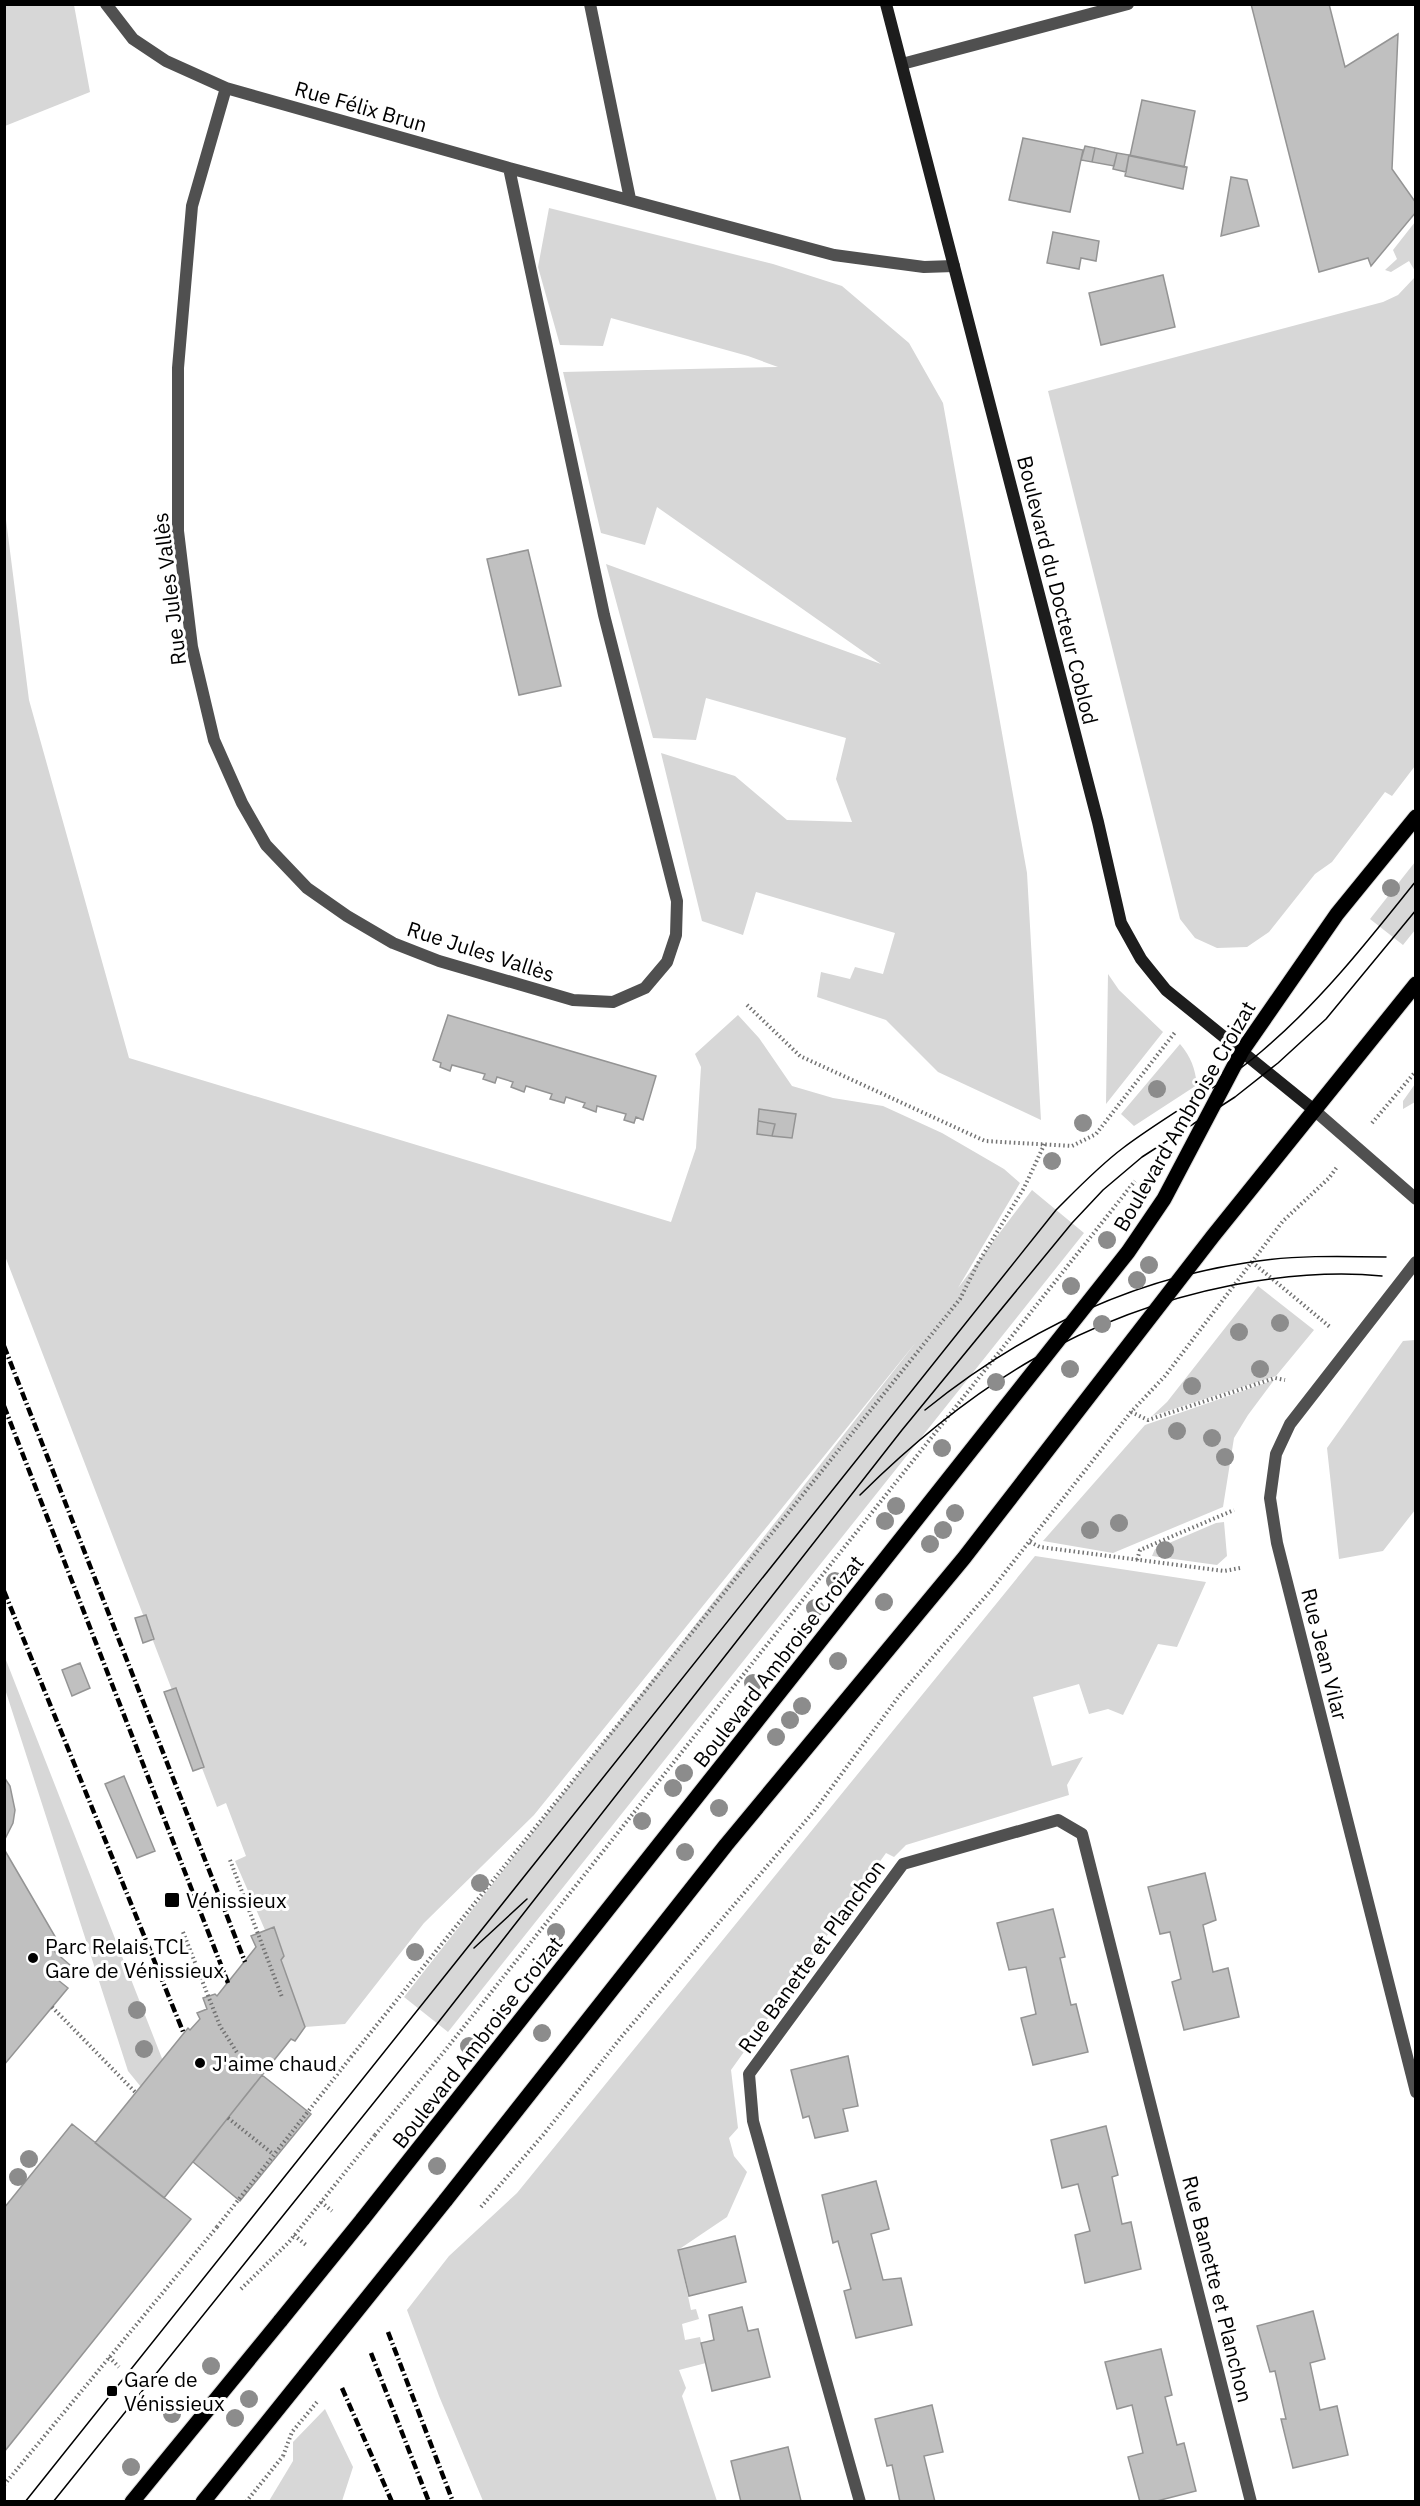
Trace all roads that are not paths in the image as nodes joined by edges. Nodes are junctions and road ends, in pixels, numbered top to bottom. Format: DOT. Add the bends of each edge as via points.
graph roads {
  1 [pos="106,4"];
  2 [pos="590,4"];
  3 [pos="886,4"];
  4 [pos="1128,4"];
  5 [pos="902,64"];
  6 [pos="226,88"];
  7 [pos="509,168"];
  8 [pos="630,199"];
  9 [pos="954,266"];
  10 [pos="1416,817"];
  11 [pos="1416,984"];
  12 [pos="1242,1051"];
  13 [pos="1314,1110"];
  14 [pos="1416,1199"];
  15 [pos="1416,1262"];
  16 [pos="1416,2092"];
  17 [pos="132,2502"];
  18 [pos="203,2502"];
  19 [pos="861,2502"];
  20 [pos="1251,2502"];
  1 -- 6 [label="street, Rue Félix Brun" via="133,39 166,61"];
  2 -- 8 [label="street"];
  3 -- 5 [label="street, Boulevard du Docteur Coblod"];
  4 -- 5 [label="street"];
  5 -- 9 [label="street, Boulevard du Docteur Coblod"];
  6 -- 7 [label="street, Rue Félix Brun"];
  6 -- 7 [label="street, Rue Jules Vallès" via="192,206 178,368 178,531 192,647 214,741 266,845 307,888 347,916 393,944 439,961 573,1000 613,1002 645,988 668,963 676,935 676,901 604,615"];
  7 -- 8 [label="street, Rue Félix Brun"];
  8 -- 9 [label="street, Rue Félix Brun" via="834,255 924,267"];
  9 -- 12 [label="street, Boulevard du Docteur Coblod" via="1121,923 1141,959 1166,990"];
  10 -- 12 [label="main road, Boulevard Ambroise Croizat" via="1337,914"];
  11 -- 13 [label="main road"];
  12 -- 13 [label="street, Boulevard du Docteur Coblod"];
  12 -- 17 [label="main road, Boulevard Ambroise Croizat, bridge" via="1164,1199 1128,1252 421,2146"];
  13 -- 14 [label="street"];
  13 -- 18 [label="main road, bridge" via="964,1558 726,1845"];
  15 -- 16 [label="street, Rue Jean Vilar" via="1290,1424 1276,1455 1270,1498 1277,1543"];
  19 -- 20 [label="street, Rue Banette et Planchon" via="753,2121 749,2074 903,1864 1058,1820 1082,1834"];
}
